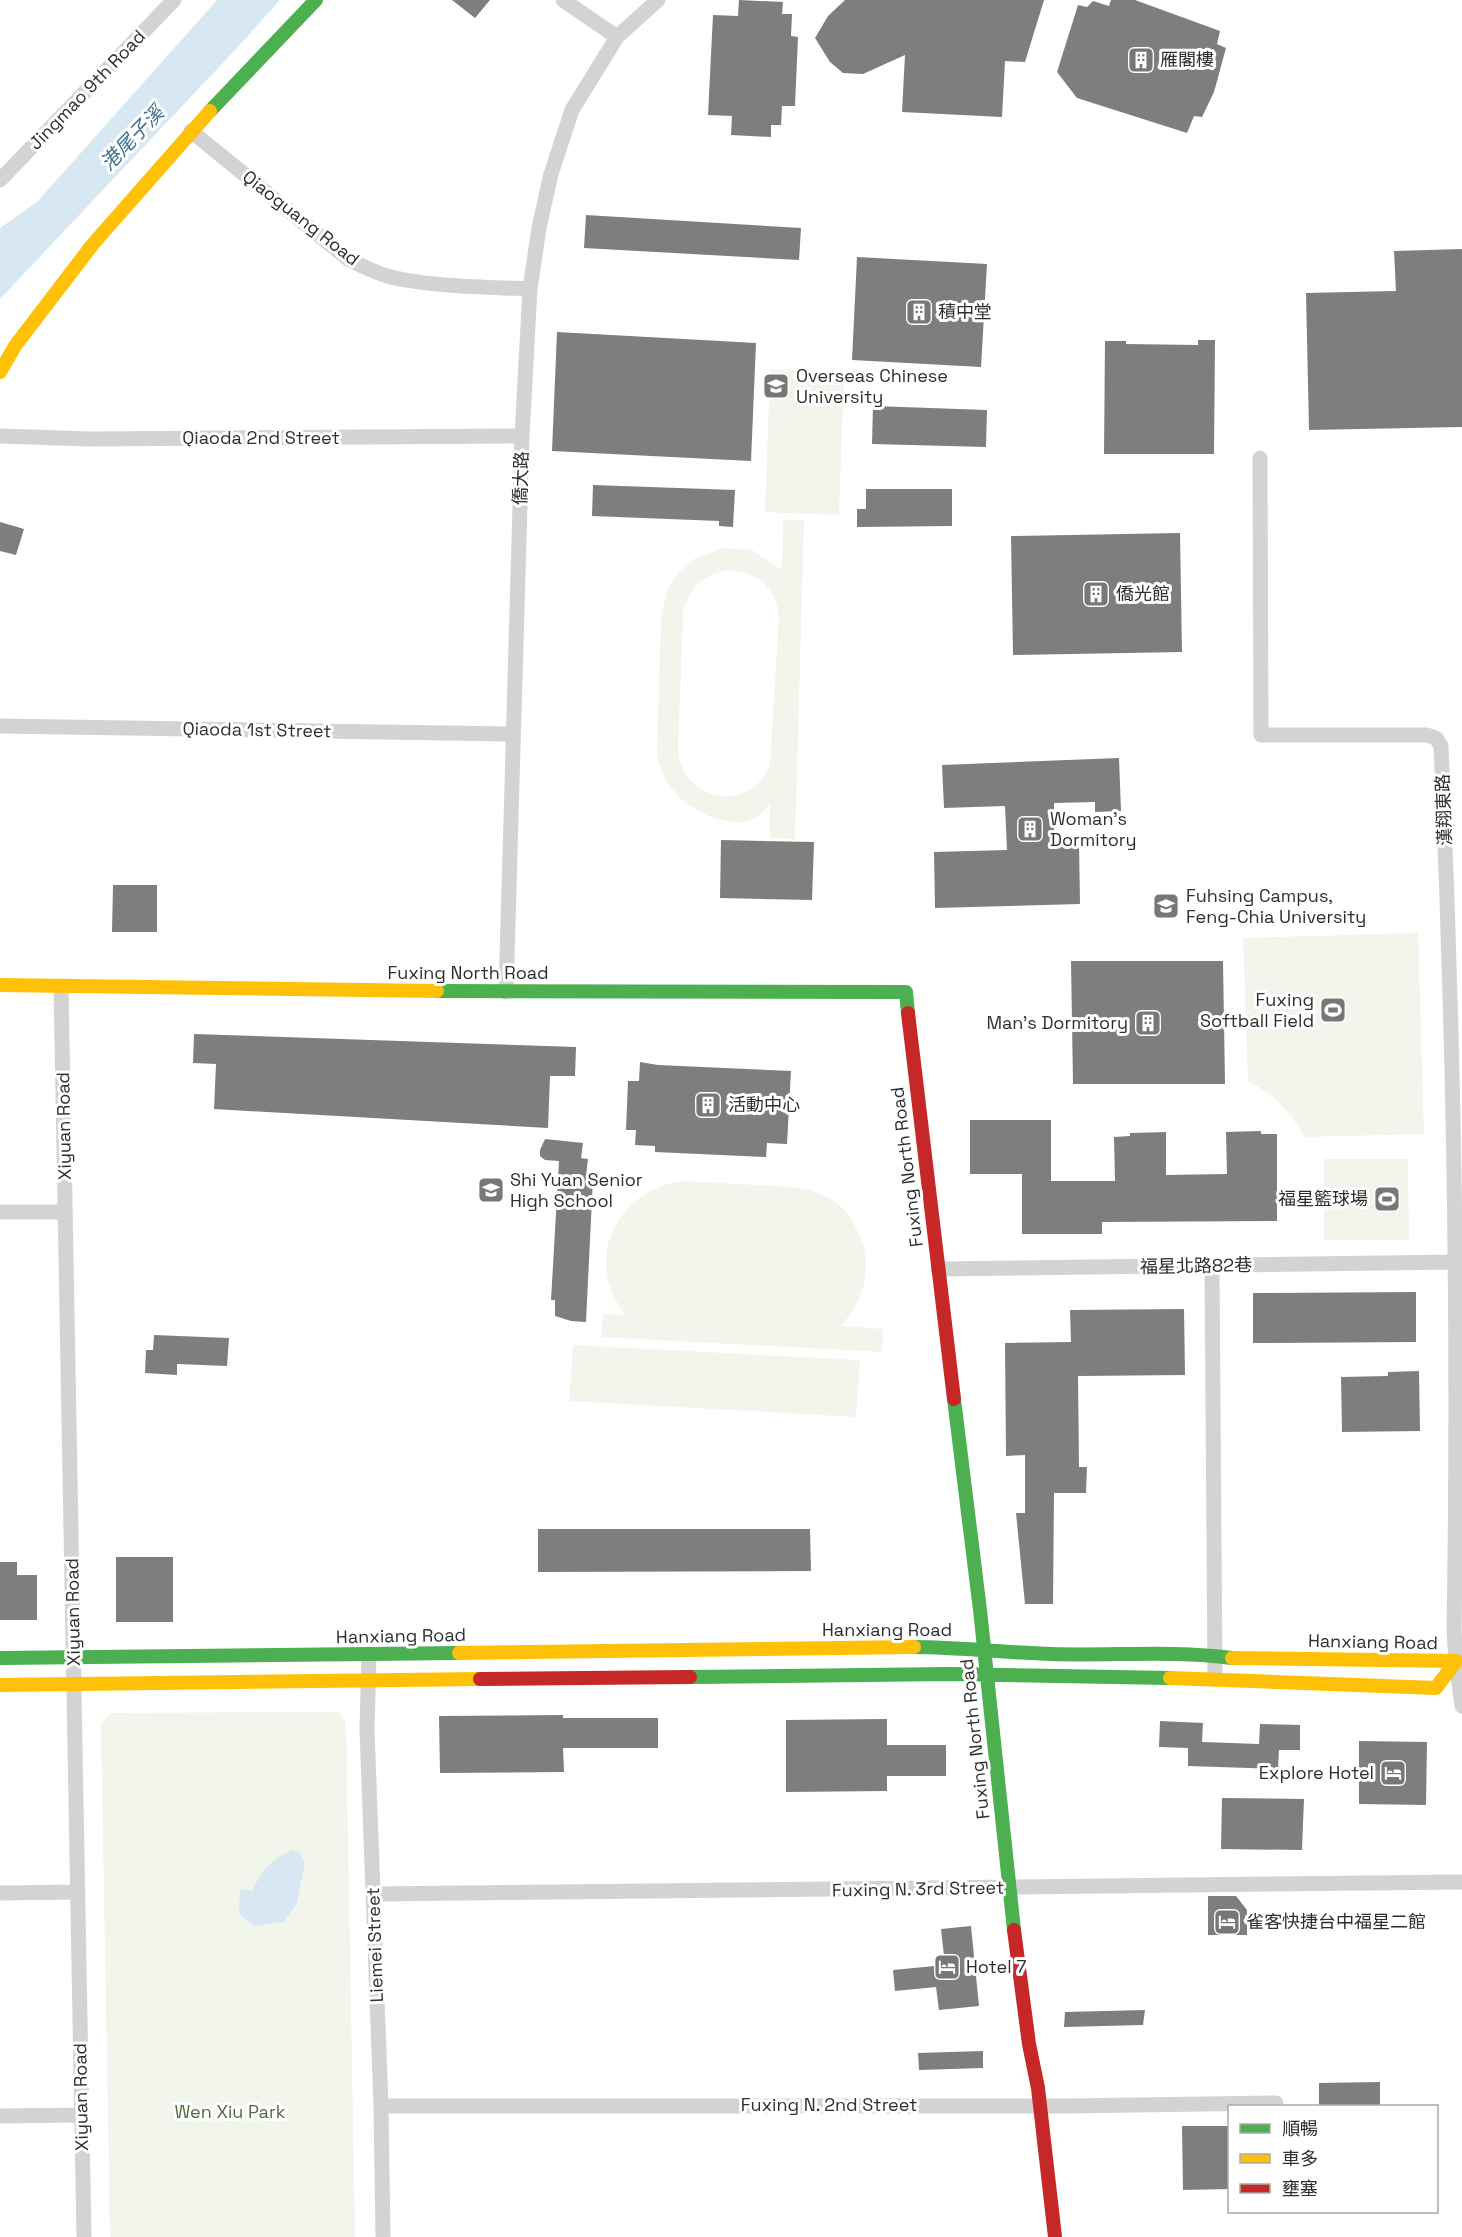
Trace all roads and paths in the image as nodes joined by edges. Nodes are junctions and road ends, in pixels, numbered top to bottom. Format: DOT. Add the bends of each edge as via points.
graph roads {
  1 [pos="174,0"];
  2 [pos="316,0"];
  3 [pos="563,0"];
  4 [pos="658,0"];
  5 [pos="617,37"];
  6 [pos="191,131"];
  7 [pos="0,180"];
  8 [pos="530,289"];
  9 [pos="0,372"];
  10 [pos="0,436"];
  11 [pos="522,436"];
  12 [pos="1260,458"];
  13 [pos="0,726"];
  14 [pos="513,734"];
  15 [pos="0,985"];
  16 [pos="61,986"];
  17 [pos="506,992"];
  18 [pos="0,1212"];
  19 [pos="65,1212"];
  20 [pos="1455,1262"];
  21 [pos="1212,1266"];
  22 [pos="938,1269"];
  23 [pos="983,1649"];
  24 [pos="369,1654"];
  25 [pos="1215,1655"];
  26 [pos="74,1657"];
  27 [pos="0,1658"];
  28 [pos="1456,1661"];
  29 [pos="986,1676"];
  30 [pos="1215,1680"];
  31 [pos="367,1681"];
  32 [pos="74,1684"];
  33 [pos="0,1685"];
  34 [pos="1462,1706"];
  35 [pos="1462,1882"];
  36 [pos="1008,1888"];
  37 [pos="78,1892"];
  38 [pos="0,1893"];
  39 [pos="373,1894"];
  40 [pos="1276,2103"];
  41 [pos="381,2106"];
  42 [pos="1039,2106"];
  43 [pos="82,2115"];
  44 [pos="0,2116"];
  45 [pos="84,2237"];
  46 [pos="383,2237"];
  47 [pos="1055,2237"];
  1 -- 7 [label="street, Jingmao 9th Road"];
  2 -- 6 [label="street"];
  3 -- 5 [label="street"];
  4 -- 5 [label="street, 僑大路"];
  5 -- 8 [label="street, 僑大路" via="572,110 551,174"];
  6 -- 8 [label="street, Qiaoguang Road" via="348,259 370,270 435,284"];
  6 -- 9 [label="street" via="45,304"];
  8 -- 11 [label="street, 僑大路"];
  10 -- 11 [label="street, Qiaoda 2nd Street"];
  11 -- 14 [label="street, 僑大路"];
  12 -- 20 [label="street, 漢翔東路" via="1261,735 1427,735 1436,738 1441,746"];
  13 -- 14 [label="street, Qiaoda 1st Street"];
  14 -- 17 [label="street, 僑大路"];
  15 -- 16 [label="street, Fuxing North Road"];
  16 -- 17 [label="street, Fuxing North Road"];
  16 -- 19 [label="street, Xiyuan Road"];
  17 -- 22 [label="street, Fuxing North Road" via="906,992"];
  18 -- 19 [label="street"];
  19 -- 26 [label="street, Xiyuan Road"];
  20 -- 21 [label="street, 福星北路82巷"];
  20 -- 28 [label="street, 漢翔東路"];
  21 -- 22 [label="street, 福星北路82巷"];
  21 -- 25 [label="street"];
  22 -- 23 [label="street, Fuxing North Road"];
  23 -- 24 [label="street, Hanxiang Road"];
  23 -- 25 [label="street, Hanxiang Road" via="1051,1654"];
  23 -- 29 [label="street, Fuxing North Road"];
  24 -- 26 [label="street, Hanxiang Road"];
  24 -- 31 [label="street, Liemei Street"];
  25 -- 28 [label="street, Hanxiang Road" via="1236,1659"];
  25 -- 30 [label="street"];
  26 -- 27 [label="street, Hanxiang Road"];
  26 -- 32 [label="street, Xiyuan Road"];
  28 -- 30 [label="street, Hanxiang Road" via="1436,1688"];
  28 -- 34 [label="street, 漢翔東路"];
  29 -- 30 [label="street, Hanxiang Road"];
  29 -- 31 [label="street, Hanxiang Road"];
  29 -- 36 [label="street, Fuxing North Road"];
  31 -- 32 [label="street, Hanxiang Road"];
  31 -- 39 [label="street, Liemei Street"];
  32 -- 33 [label="street, Hanxiang Road"];
  32 -- 37 [label="street, Xiyuan Road"];
  35 -- 36 [label="street, Fuxing N. 3rd Street"];
  36 -- 39 [label="street, Fuxing N. 3rd Street"];
  36 -- 42 [label="street, Fuxing North Road"];
  37 -- 38 [label="street"];
  37 -- 43 [label="street, Xiyuan Road"];
  39 -- 41 [label="street, Liemei Street"];
  40 -- 42 [label="street, Fuxing N. 2nd Street"];
  41 -- 42 [label="street, Fuxing N. 2nd Street"];
  41 -- 46 [label="street, Liemei Street"];
  42 -- 47 [label="street, Fuxing North Road"];
  43 -- 44 [label="street"];
  43 -- 45 [label="street, Xiyuan Road"];
}
